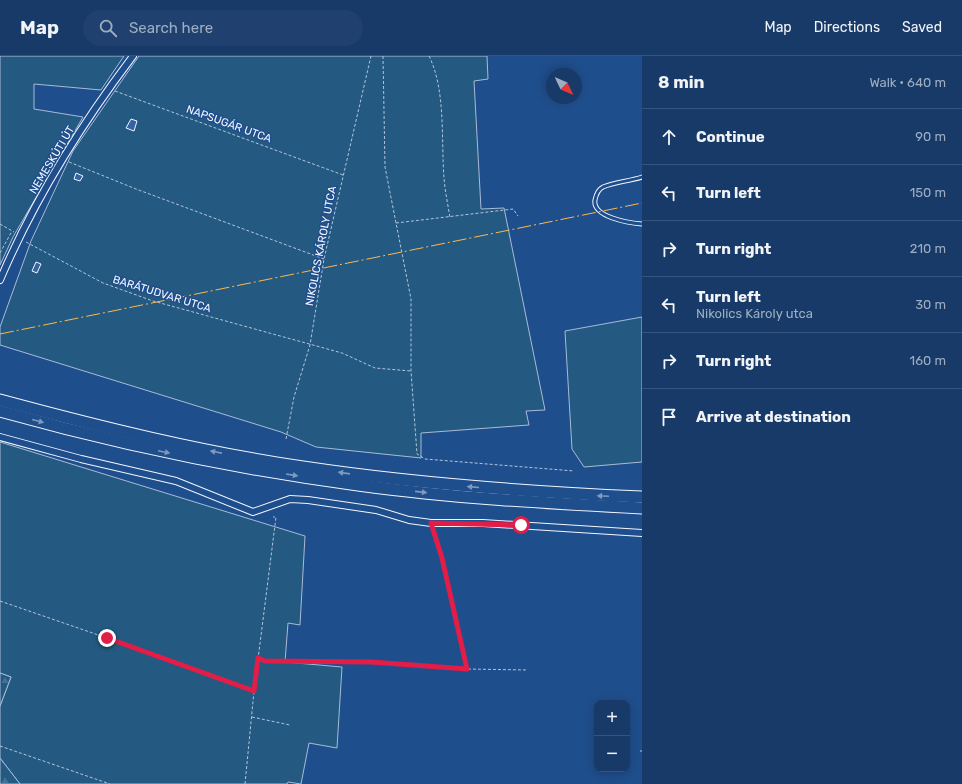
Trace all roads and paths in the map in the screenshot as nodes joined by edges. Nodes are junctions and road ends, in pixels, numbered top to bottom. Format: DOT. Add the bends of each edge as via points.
graph roads {
  1 [pos="133,56"];
  2 [pos="371,56"];
  3 [pos="382,56"];
  4 [pos="429,56"];
  5 [pos="110,87"];
  6 [pos="62,159"];
  7 [pos="343,175"];
  8 [pos="642,177"];
  9 [pos="518,216"];
  10 [pos="450,218"];
  11 [pos="396,223"];
  12 [pos="0,224"];
  13 [pos="642,224"];
  14 [pos="12,231"];
  15 [pos="19,237"];
  16 [pos="0,253"];
  17 [pos="324,259"];
  18 [pos="0,280"];
  19 [pos="310,345"];
  20 [pos="411,371"];
  21 [pos="0,400"];
  22 [pos="0,411"];
  23 [pos="0,437"];
  24 [pos="286,439"];
  25 [pos="574,471"];
  26 [pos="642,497"];
  27 [pos="642,508"];
  28 [pos="272,517"];
  29 [pos="431,523"];
  30 [pos="642,533"];
  31 [pos="0,601"];
  32 [pos="258,658"];
  33 [pos="467,669"];
  34 [pos="528,670"];
  35 [pos="254,691"];
  36 [pos="252,717"];
  37 [pos="290,725"];
  38 [pos="0,746"];
  39 [pos="110,784"];
  40 [pos="245,784"];
  1 -- 5 [label="street, NEMESKÚTI ÚT"];
  2 -- 7 [label="path, NIKOLICS KÁROLY UTCA"];
  3 -- 11 [label="path" via="385,167"];
  4 -- 10 [label="path" via="436,75 444,180"];
  5 -- 6 [label="street, NEMESKÚTI ÚT"];
  5 -- 7 [label="path, NAPSUGÁR UTCA"];
  6 -- 15 [label="street, NEMESKÚTI ÚT"];
  6 -- 17 [label="path"];
  7 -- 17 [label="path, NIKOLICS KÁROLY UTCA"];
  8 -- 13 [label="lane" via="602,188 594,202 601,214"];
  9 -- 10 [label="path" via="513,209"];
  10 -- 11 [label="path"];
  11 -- 20 [label="path" via="410,299"];
  12 -- 14 [label="path, BARÁTUDVAR UTCA"];
  14 -- 15 [label="path, BARÁTUDVAR UTCA"];
  14 -- 16 [label="path"];
  15 -- 18 [label="street, NEMESKÚTI ÚT"];
  15 -- 19 [label="path, BARÁTUDVAR UTCA" via="110,286"];
  17 -- 19 [label="path, NIKOLICS KÁROLY UTCA"];
  19 -- 20 [label="path, BARÁTUDVAR UTCA" via="342,353 375,368"];
  19 -- 24 [label="path, NIKOLICS KÁROLY UTCA" via="294,397"];
  20 -- 25 [label="path" via="417,451 420,457"];
  26 -- 21 [label="highway, one-way" via="477,487 302,467 157,440"];
  22 -- 27 [label="highway, one-way" via="162,452 316,479 479,498"];
  23 -- 29 [label="street" via="176,481 253,512 290,499 308,500 376,510 409,520"];
  28 -- 32 [label="path" via="276,517"];
  29 -- 30 [label="street" via="483,523"];
  29 -- 33 [label="path" via="442,558"];
  31 -- 35 [label="path"];
  32 -- 33 [label="path" via="265,661 371,662"];
  32 -- 35 [label="path"];
  33 -- 34 [label="path"];
  35 -- 36 [label="path"];
  36 -- 37 [label="path"];
  36 -- 40 [label="path"];
  38 -- 39 [label="path"];
}
